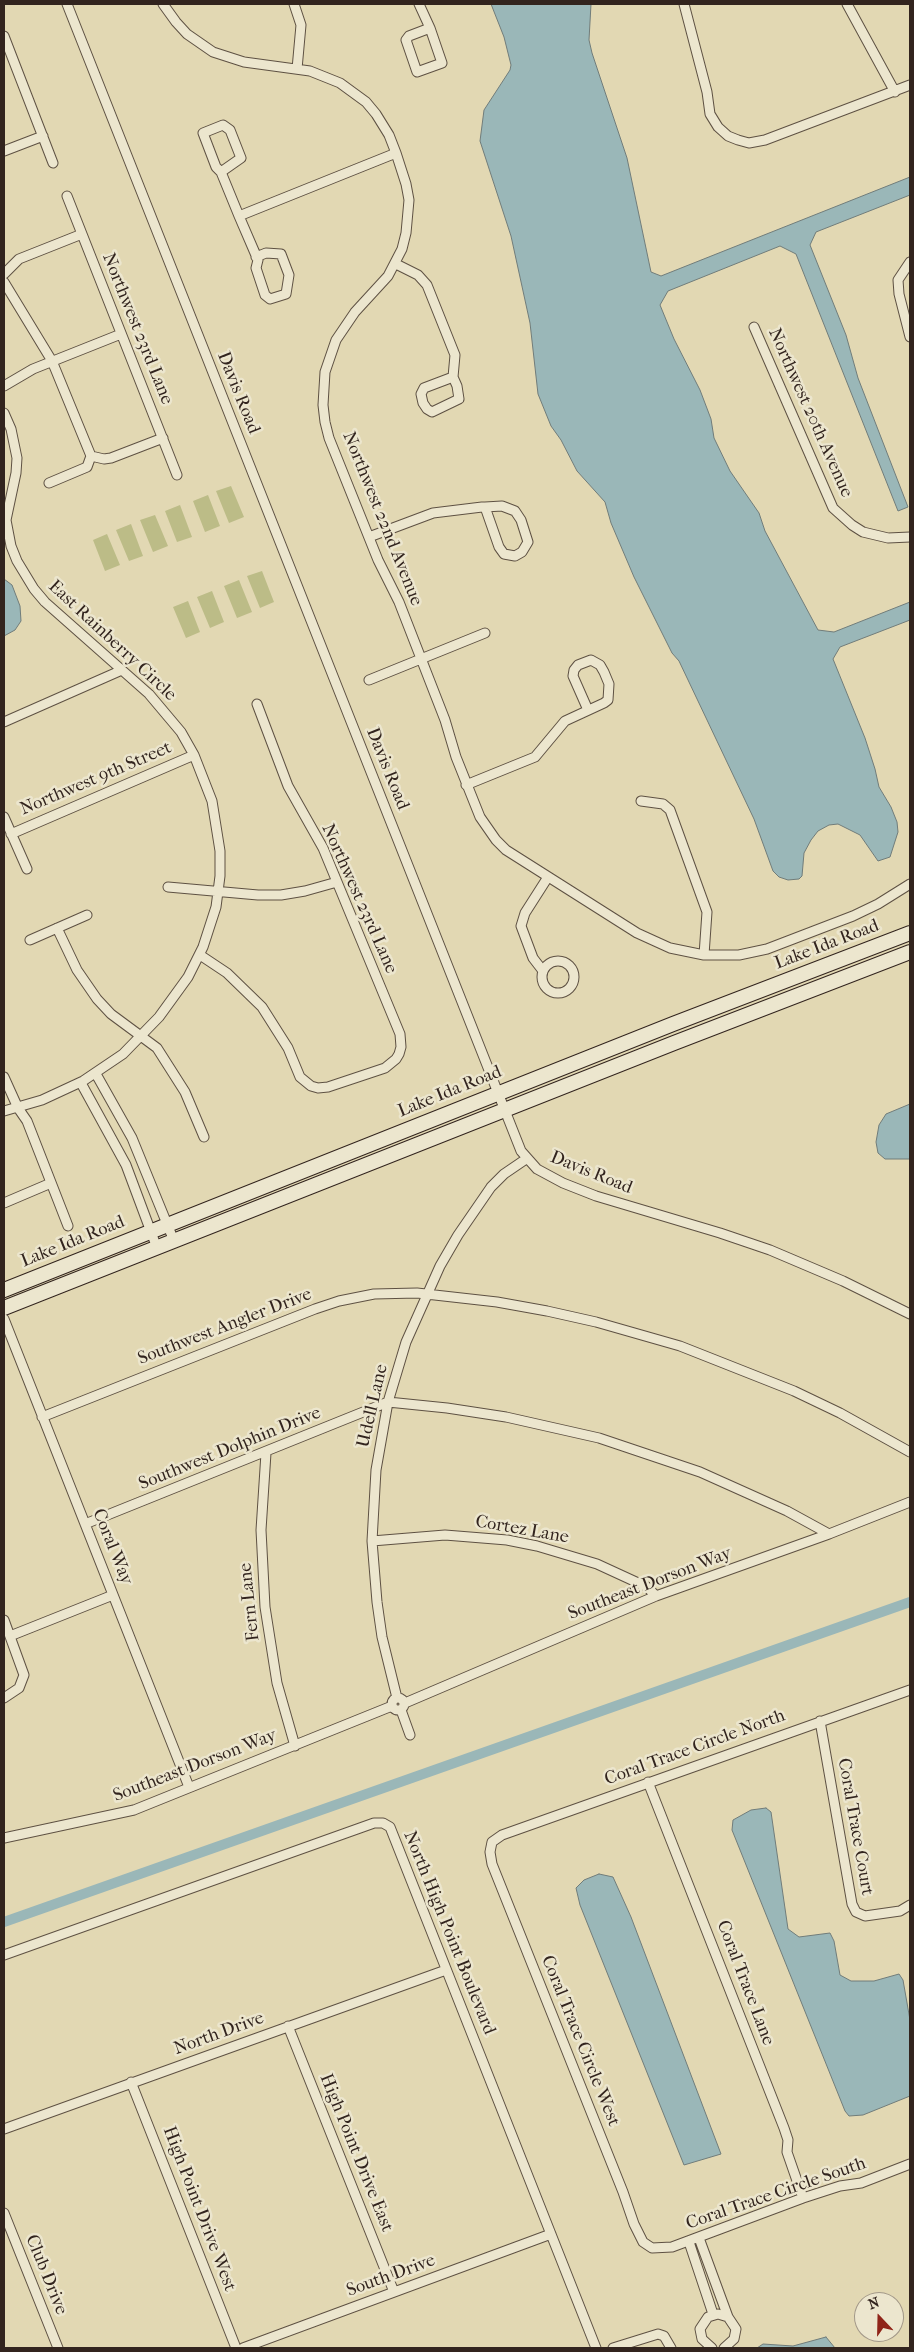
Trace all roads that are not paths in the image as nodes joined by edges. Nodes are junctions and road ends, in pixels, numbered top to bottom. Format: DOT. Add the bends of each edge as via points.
graph roads {
  1 [pos="67,4"];
  2 [pos="163,4"];
  3 [pos="294,4"];
  4 [pos="419,4"];
  5 [pos="684,4"];
  6 [pos="848,4"];
  7 [pos="430,28"];
  8 [pos="4,36"];
  9 [pos="297,69"];
  10 [pos="910,85"];
  11 [pos="895,92"];
  12 [pos="43,136"];
  13 [pos="4,151"];
  14 [pos="396,154"];
  15 [pos="54,163"];
  16 [pos="221,172"];
  17 [pos="67,196"];
  18 [pos="239,216"];
  19 [pos="82,234"];
  20 [pos="256,257"];
  21 [pos="910,262"];
  22 [pos="396,264"];
  23 [pos="4,274"];
  24 [pos="4,282"];
  25 [pos="754,327"];
  26 [pos="122,334"];
  27 [pos="910,337"];
  28 [pos="52,361"];
  29 [pos="453,377"];
  30 [pos="4,386"];
  31 [pos="4,413"];
  32 [pos="163,438"];
  33 [pos="91,456"];
  34 [pos="177,475"];
  35 [pos="49,483"];
  36 [pos="485,507"];
  37 [pos="910,537"];
  38 [pos="369,538"];
  39 [pos="485,633"];
  40 [pos="422,660"];
  41 [pos="122,670"];
  42 [pos="369,680"];
  43 [pos="257,704"];
  44 [pos="588,710"];
  45 [pos="4,722"];
  46 [pos="194,755"];
  47 [pos="466,785"];
  48 [pos="641,801"];
  49 [pos="4,817"];
  50 [pos="11,834"];
  51 [pos="27,869"];
  52 [pos="548,876"];
  53 [pos="337,882"];
  54 [pos="910,884"];
  55 [pos="168,887"];
  56 [pos="218,890"];
  57 [pos="87,915"];
  58 [pos="57,928"];
  59 [pos="910,933"];
  60 [pos="30,940"];
  61 [pos="910,952"];
  62 [pos="200,955"];
  63 [pos="704,955"];
  64 [pos="543,971"];
  65 [pos="775,984"];
  66 [pos="755,1011"];
  67 [pos="143,1036"];
  68 [pos="96,1074"];
  69 [pos="4,1077"];
  70 [pos="81,1083"];
  71 [pos="498,1093"];
  72 [pos="18,1108"];
  73 [pos="504,1110"];
  74 [pos="4,1111"];
  75 [pos="204,1137"];
  76 [pos="526,1159"];
  77 [pos="51,1183"];
  78 [pos="4,1203"];
  79 [pos="168,1225"];
  80 [pos="68,1226"];
  81 [pos="151,1231"];
  82 [pos="174,1241"];
  83 [pos="157,1248"];
  84 [pos="4,1290"];
  85 [pos="426,1294"];
  86 [pos="4,1308"];
  87 [pos="910,1314"];
  88 [pos="4,1319"];
  89 [pos="388,1402"];
  90 [pos="42,1417"];
  91 [pos="910,1452"];
  92 [pos="266,1453"];
  93 [pos="910,1502"];
  94 [pos="85,1524"];
  95 [pos="829,1534"];
  96 [pos="372,1541"];
  97 [pos="113,1595"];
  98 [pos="656,1596"];
  99 [pos="4,1620"];
  100 [pos="10,1636"];
  101 [pos="910,1690"];
  102 [pos="4,1698"];
  103 [pos="399,1704"];
  104 [pos="820,1721"];
  105 [pos="410,1735"];
  106 [pos="295,1746"];
  107 [pos="648,1782"];
  108 [pos="189,1788"];
  109 [pos="4,1838"];
  110 [pos="492,1842"];
  111 [pos="910,1905"];
  112 [pos="4,1956"];
  113 [pos="446,1970"];
  114 [pos="288,2026"];
  115 [pos="131,2082"];
  116 [pos="4,2129"];
  117 [pos="910,2164"];
  118 [pos="804,2198"];
  119 [pos="4,2213"];
  120 [pos="551,2234"];
  121 [pos="699,2238"];
  122 [pos="689,2242"];
  123 [pos="652,2248"];
  124 [pos="394,2292"];
  125 [pos="713,2314"];
  126 [pos="728,2317"];
  127 [pos="702,2339"];
  128 [pos="728,2347"];
  129 [pos="58,2348"];
  130 [pos="236,2348"];
  131 [pos="244,2348"];
  132 [pos="596,2348"];
  133 [pos="613,2348"];
  134 [pos="670,2348"];
  135 [pos="705,2348"];
  136 [pos="712,2348"];
  1 -- 71 [label="street, Davis Road"];
  2 -- 9 [label="street, Northwest 22nd Avenue" via="187,34 213,52 244,62"];
  3 -- 9 [label="street" via="301,25"];
  4 -- 7 [label="street"];
  5 -- 11 [label="street" via="710,114 728,136 749,143 765,140"];
  6 -- 11 [label="street"];
  7 -- 7 [label="street" via="442,63 417,72 406,40"];
  8 -- 12 [label="street"];
  9 -- 14 [label="street, Northwest 22nd Avenue" via="326,76 353,92 376,114"];
  10 -- 11 [label="street"];
  12 -- 13 [label="street"];
  12 -- 15 [label="street"];
  14 -- 18 [label="street"];
  14 -- 22 [label="street, Northwest 22nd Avenue" via="406,184 409,217"];
  16 -- 16 [label="street" via="241,158 230,130 223,125 203,133"];
  16 -- 18 [label="street"];
  17 -- 19 [label="street, Northwest 23rd Lane"];
  18 -- 20 [label="street"];
  19 -- 23 [label="street" via="19,259"];
  19 -- 26 [label="street, Northwest 23rd Lane"];
  20 -- 20 [label="street" via="256,268 265,295 270,299 286,294 289,275 281,254 266,253"];
  21 -- 27 [label="street" via="898,280"];
  22 -- 29 [label="street" via="418,275 428,285 455,355"];
  22 -- 38 [label="street, Northwest 22nd Avenue" via="336,340 323,388 324,414 330,438"];
  24 -- 28 [label="street"];
  25 -- 37 [label="street, Northwest 20th Avenue" via="829,502 852,526 875,536"];
  26 -- 28 [label="street"];
  26 -- 32 [label="street, Northwest 23rd Lane"];
  28 -- 30 [label="street"];
  28 -- 33 [label="street"];
  29 -- 29 [label="street" via="459,400 432,412 423,403 421,394 424,388"];
  31 -- 41 [label="street, East Rainberry Circle" via="16,458 6,520 17,561 45,602"];
  32 -- 33 [label="street" via="111,458"];
  32 -- 34 [label="street, Northwest 23rd Lane"];
  33 -- 35 [label="street" via="86,467"];
  36 -- 36 [label="street" via="502,506 516,511 528,542 522,552 515,556 504,554"];
  36 -- 38 [label="street" via="433,513"];
  38 -- 40 [label="street, Northwest 22nd Avenue"];
  39 -- 40 [label="street"];
  40 -- 42 [label="street"];
  40 -- 47 [label="street, Northwest 22nd Avenue"];
  41 -- 45 [label="street"];
  41 -- 46 [label="street, East Rainberry Circle" via="166,712"];
  43 -- 53 [label="street, Northwest 23rd Lane" via="288,786 323,848"];
  44 -- 44 [label="street" via="604,703 610,694 604,672 591,660 578,665 573,676"];
  44 -- 47 [label="street" via="559,725 535,757"];
  46 -- 50 [label="street, Northwest 9th Street"];
  46 -- 56 [label="street, East Rainberry Circle" via="218,826"];
  47 -- 52 [label="street, Northwest 22nd Avenue" via="480,817 496,840 506,850"];
  48 -- 63 [label="street" via="663,804 670,810 706,905 708,920"];
  49 -- 50 [label="street, Northwest 9th Street"];
  50 -- 51 [label="street, Northwest 9th Street"];
  52 -- 63 [label="street, Northwest 22nd Avenue" via="650,940"];
  52 -- 64 [label="street" via="525,913 521,926 533,958"];
  53 -- 56 [label="street" via="281,895"];
  53 -- 62 [label="street, Northwest 23rd Lane" via="400,1034 399,1054 385,1068 328,1087 318,1088 305,1082 276,1026 262,1007 227,973"];
  54 -- 63 [label="street, Northwest 22nd Avenue" via="853,916 767,949 739,955"];
  55 -- 56 [label="street"];
  56 -- 62 [label="street, East Rainberry Circle"];
  57 -- 58 [label="street"];
  58 -- 60 [label="street"];
  58 -- 67 [label="street" via="77,970 96,999 111,1014"];
  59 -- 65 [label="street, Lake Ida Road"];
  61 -- 66 [label="street, Lake Ida Road"];
  62 -- 67 [label="street, East Rainberry Circle" via="174,998"];
  65 -- 66 [label="street" via="757,1002"];
  65 -- 71 [label="street, Lake Ida Road"];
  66 -- 73 [label="street, Lake Ida Road"];
  67 -- 68 [label="street, East Rainberry Circle"];
  67 -- 75 [label="street" via="157,1048 172,1070"];
  68 -- 70 [label="street, East Rainberry Circle"];
  68 -- 79 [label="street" via="132,1138"];
  69 -- 72 [label="street"];
  70 -- 72 [label="street, East Rainberry Circle"];
  70 -- 81 [label="street" via="126,1165"];
  71 -- 73 [label="street, Davis Road"];
  71 -- 79 [label="street, Lake Ida Road"];
  72 -- 74 [label="street, East Rainberry Circle"];
  72 -- 77 [label="street" via="27,1121"];
  73 -- 76 [label="street, Davis Road"];
  73 -- 82 [label="street, Lake Ida Road"];
  76 -- 85 [label="street, Udell Lane" via="504,1174 477,1206"];
  76 -- 87 [label="street, Davis Road" via="543,1174 563,1184 770,1250"];
  77 -- 78 [label="street"];
  77 -- 80 [label="street"];
  79 -- 81 [label="street, Lake Ida Road"];
  79 -- 82 [label="street"];
  81 -- 83 [label="street"];
  81 -- 84 [label="street, Lake Ida Road"];
  82 -- 83 [label="street, Lake Ida Road"];
  83 -- 86 [label="street, Lake Ida Road"];
  85 -- 89 [label="street, Udell Lane" via="406,1342"];
  85 -- 90 [label="street, Southwest Angler Drive" via="391,1292 339,1301"];
  85 -- 91 [label="street, Southwest Angler Drive" via="547,1311 680,1346 794,1391"];
  88 -- 90 [label="street, Coral Way"];
  89 -- 92 [label="street, Southwest Dolphin Drive"];
  89 -- 95 [label="street" via="506,1417 599,1438 700,1472"];
  89 -- 96 [label="street, Udell Lane" via="376,1470"];
  90 -- 94 [label="street, Coral Way"];
  92 -- 94 [label="street, Southwest Dolphin Drive"];
  92 -- 106 [label="street, Fern Lane" via="261,1530 265,1607 278,1683"];
  93 -- 95 [label="street, Southeast Dorson Way"];
  94 -- 97 [label="street, Coral Way"];
  95 -- 98 [label="street, Southeast Dorson Way"];
  96 -- 98 [label="street, Cortez Lane" via="445,1535 522,1543 597,1564 647,1587"];
  96 -- 103 [label="street, Udell Lane" via="376,1602"];
  97 -- 100 [label="street"];
  97 -- 108 [label="street, Coral Way"];
  98 -- 103 [label="street, Southeast Dorson Way"];
  99 -- 100 [label="street"];
  100 -- 102 [label="street" via="24,1675 20,1688"];
  101 -- 104 [label="street, Coral Trace Circle North"];
  103 -- 105 [label="street, Udell Lane"];
  103 -- 106 [label="street, Southeast Dorson Way"];
  104 -- 107 [label="street, Coral Trace Circle North"];
  104 -- 111 [label="street, Coral Trace Court" via="852,1904 856,1912 865,1916 900,1911"];
  106 -- 108 [label="street, Southeast Dorson Way"];
  107 -- 110 [label="street, Coral Trace Circle North" via="502,1835"];
  107 -- 118 [label="street, Coral Trace Lane" via="784,2128 787,2152"];
  108 -- 109 [label="street, Southeast Dorson Way" via="127,1812"];
  110 -- 123 [label="street, Coral Trace Circle West" via="492,1864 634,2224 643,2242"];
  112 -- 113 [label="street, North High Point Boulevard" via="374,1823 383,1823 390,1827"];
  113 -- 114 [label="street, North Drive"];
  113 -- 120 [label="street, North High Point Boulevard"];
  114 -- 115 [label="street, North Drive"];
  114 -- 124 [label="street, High Point Drive East"];
  115 -- 116 [label="street, North Drive"];
  115 -- 130 [label="street, High Point Drive West"];
  117 -- 118 [label="street, Coral Trace Circle South" via="861,2183"];
  118 -- 121 [label="street, Coral Trace Circle South"];
  119 -- 129 [label="street, Club Drive"];
  120 -- 124 [label="street, South Drive"];
  120 -- 132 [label="street, North High Point Boulevard"];
  121 -- 122 [label="street, Coral Trace Circle South"];
  121 -- 126 [label="street"];
  122 -- 123 [label="street, Coral Trace Circle South"];
  122 -- 125 [label="street"];
  124 -- 131 [label="street, South Drive"];
  125 -- 126 [label="street"];
  125 -- 127 [label="street" via="702,2324"];
  126 -- 128 [label="street" via="736,2329"];
  127 -- 135 [label="street"];
  127 -- 136 [label="street"];
  133 -- 134 [label="street" via="658,2334 664,2336"];
}
